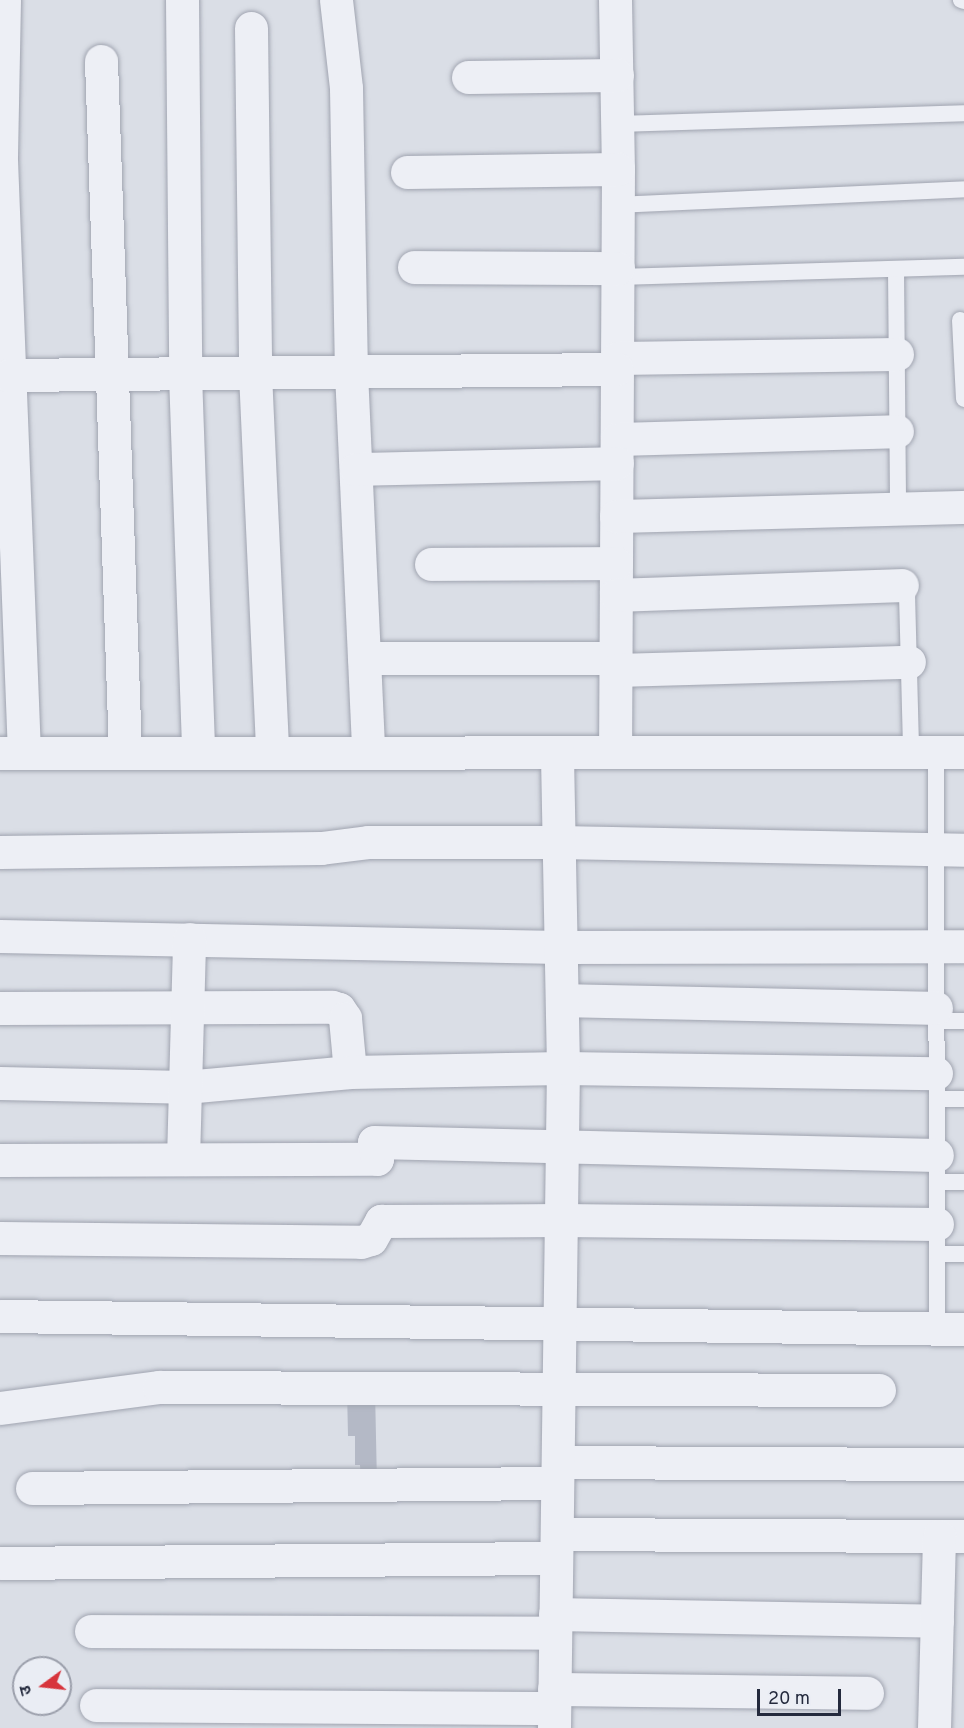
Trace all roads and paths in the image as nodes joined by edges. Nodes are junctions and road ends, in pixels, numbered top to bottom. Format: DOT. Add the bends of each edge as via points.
graph roads {
  1 [pos="4,0"];
  2 [pos="182,0"];
  3 [pos="336,0"];
  4 [pos="615,0"];
  5 [pos="251,28"];
  6 [pos="100,61"];
  7 [pos="617,75"];
  8 [pos="468,77"];
  9 [pos="964,113"];
  10 [pos="618,124"];
  11 [pos="618,169"];
  12 [pos="407,172"];
  13 [pos="964,189"];
  14 [pos="618,205"];
  15 [pos="414,267"];
  16 [pos="964,267"];
  17 [pos="896,269"];
  18 [pos="618,273"];
  19 [pos="960,320"];
  20 [pos="897,354"];
  21 [pos="617,364"];
  22 [pos="351,372"];
  23 [pos="255,373"];
  24 [pos="112,374"];
  25 [pos="185,374"];
  26 [pos="9,375"];
  27 [pos="964,399"];
  28 [pos="5,412"];
  29 [pos="897,431"];
  30 [pos="617,451"];
  31 [pos="356,470"];
  32 [pos="964,507"];
  33 [pos="898,508"];
  34 [pos="616,516"];
  35 [pos="616,562"];
  36 [pos="431,564"];
  37 [pos="902,585"];
  38 [pos="616,595"];
  39 [pos="364,658"];
  40 [pos="909,662"];
  41 [pos="616,664"];
  42 [pos="557,752"];
  43 [pos="615,752"];
  44 [pos="937,752"];
  45 [pos="12,753"];
  46 [pos="124,753"];
  47 [pos="198,753"];
  48 [pos="272,753"];
  49 [pos="369,753"];
  50 [pos="559,842"];
  51 [pos="950,850"];
  52 [pos="0,852"];
  53 [pos="0,936"];
  54 [pos="189,939"];
  55 [pos="950,946"];
  56 [pos="561,947"];
  57 [pos="562,1000"];
  58 [pos="0,1008"];
  59 [pos="187,1009"];
  60 [pos="946,1016"];
  61 [pos="563,1068"];
  62 [pos="350,1071"];
  63 [pos="0,1083"];
  64 [pos="937,1086"];
  65 [pos="185,1087"];
  66 [pos="964,1099"];
  67 [pos="562,1146"];
  68 [pos="183,1159"];
  69 [pos="0,1160"];
  70 [pos="937,1168"];
  71 [pos="964,1182"];
  72 [pos="561,1220"];
  73 [pos="0,1238"];
  74 [pos="937,1239"];
  75 [pos="964,1254"];
  76 [pos="0,1316"];
  77 [pos="560,1323"];
  78 [pos="951,1329"];
  79 [pos="559,1387"];
  80 [pos="879,1390"];
  81 [pos="0,1408"];
  82 [pos="964,1464"];
  83 [pos="558,1472"];
  84 [pos="32,1488"];
  85 [pos="951,1536"];
  86 [pos="557,1546"];
  87 [pos="0,1563"];
  88 [pos="937,1621"];
  89 [pos="555,1624"];
  90 [pos="91,1631"];
  91 [pos="867,1693"];
  92 [pos="96,1705"];
  93 [pos="554,1708"];
  94 [pos="934,1728"];
  1 -- 26 [label="street" via="2,160"];
  2 -- 25 [label="street"];
  3 -- 22 [label="street" via="346,88"];
  4 -- 7 [label="street"];
  5 -- 23 [label="street"];
  6 -- 24 [label="street"];
  7 -- 8 [label="street"];
  7 -- 10 [label="street"];
  9 -- 10 [label="lane"];
  10 -- 11 [label="street"];
  11 -- 12 [label="street"];
  11 -- 14 [label="street"];
  13 -- 14 [label="lane"];
  14 -- 18 [label="street"];
  15 -- 18 [label="street"];
  16 -- 17 [label="lane"];
  17 -- 18 [label="lane"];
  17 -- 20 [label="lane"];
  18 -- 21 [label="street"];
  19 -- 27 [label="lane"];
  20 -- 21 [label="street"];
  20 -- 29 [label="lane"];
  21 -- 22 [label="street"];
  21 -- 30 [label="street"];
  22 -- 23 [label="street"];
  22 -- 31 [label="street"];
  23 -- 25 [label="street"];
  23 -- 48 [label="street"];
  24 -- 25 [label="street"];
  24 -- 26 [label="street"];
  24 -- 46 [label="street"];
  25 -- 47 [label="street"];
  26 -- 28 [label="street"];
  28 -- 45 [label="street"];
  29 -- 30 [label="street"];
  29 -- 33 [label="lane"];
  30 -- 31 [label="street"];
  30 -- 34 [label="street"];
  31 -- 39 [label="street"];
  32 -- 33 [label="street"];
  33 -- 34 [label="street"];
  34 -- 35 [label="street"];
  35 -- 36 [label="street"];
  35 -- 38 [label="street"];
  37 -- 38 [label="street"];
  37 -- 40 [label="lane" via="907,594"];
  38 -- 41 [label="street"];
  39 -- 41 [label="street"];
  39 -- 49 [label="street"];
  40 -- 41 [label="street"];
  40 -- 44 [label="lane"];
  41 -- 43 [label="street"];
  42 -- 43 [label="street"];
  42 -- 49 [label="street"];
  42 -- 50 [label="street"];
  43 -- 44 [label="street"];
  44 -- 51 [label="lane"];
  45 -- 46 [label="street"];
  46 -- 47 [label="street"];
  47 -- 48 [label="street"];
  48 -- 49 [label="street"];
  50 -- 51 [label="street"];
  50 -- 52 [label="street" via="368,842 321,848"];
  50 -- 56 [label="street"];
  51 -- 55 [label="lane"];
  53 -- 54 [label="street"];
  54 -- 56 [label="street"];
  54 -- 59 [label="street"];
  55 -- 56 [label="street"];
  55 -- 60 [label="lane"];
  56 -- 57 [label="street"];
  57 -- 60 [label="street"];
  57 -- 61 [label="street"];
  58 -- 59 [label="street"];
  59 -- 62 [label="street" via="339,1009 345,1018"];
  59 -- 65 [label="street"];
  60 -- 64 [label="lane"];
  61 -- 62 [label="street"];
  61 -- 64 [label="street"];
  61 -- 67 [label="street"];
  62 -- 65 [label="street"];
  63 -- 65 [label="street"];
  64 -- 66 [label="lane"];
  64 -- 70 [label="lane"];
  65 -- 68 [label="street"];
  67 -- 68 [label="street" via="375,1142 377,1159"];
  67 -- 70 [label="street"];
  67 -- 72 [label="street"];
  68 -- 69 [label="street"];
  70 -- 71 [label="lane"];
  70 -- 74 [label="lane"];
  72 -- 73 [label="street" via="381,1221 372,1239 361,1242"];
  72 -- 74 [label="street"];
  72 -- 77 [label="street"];
  74 -- 75 [label="lane"];
  74 -- 78 [label="lane"];
  76 -- 77 [label="street"];
  77 -- 78 [label="street"];
  77 -- 79 [label="street"];
  79 -- 80 [label="street"];
  79 -- 81 [label="street" via="159,1387"];
  79 -- 83 [label="street"];
  82 -- 83 [label="street"];
  83 -- 84 [label="street"];
  83 -- 86 [label="street"];
  85 -- 86 [label="street"];
  85 -- 88 [label="street"];
  86 -- 87 [label="street"];
  86 -- 89 [label="street"];
  88 -- 89 [label="street"];
  88 -- 94 [label="street"];
  89 -- 90 [label="street"];
  89 -- 93 [label="street"];
  91 -- 93 [label="street"];
  92 -- 93 [label="street"];
}
